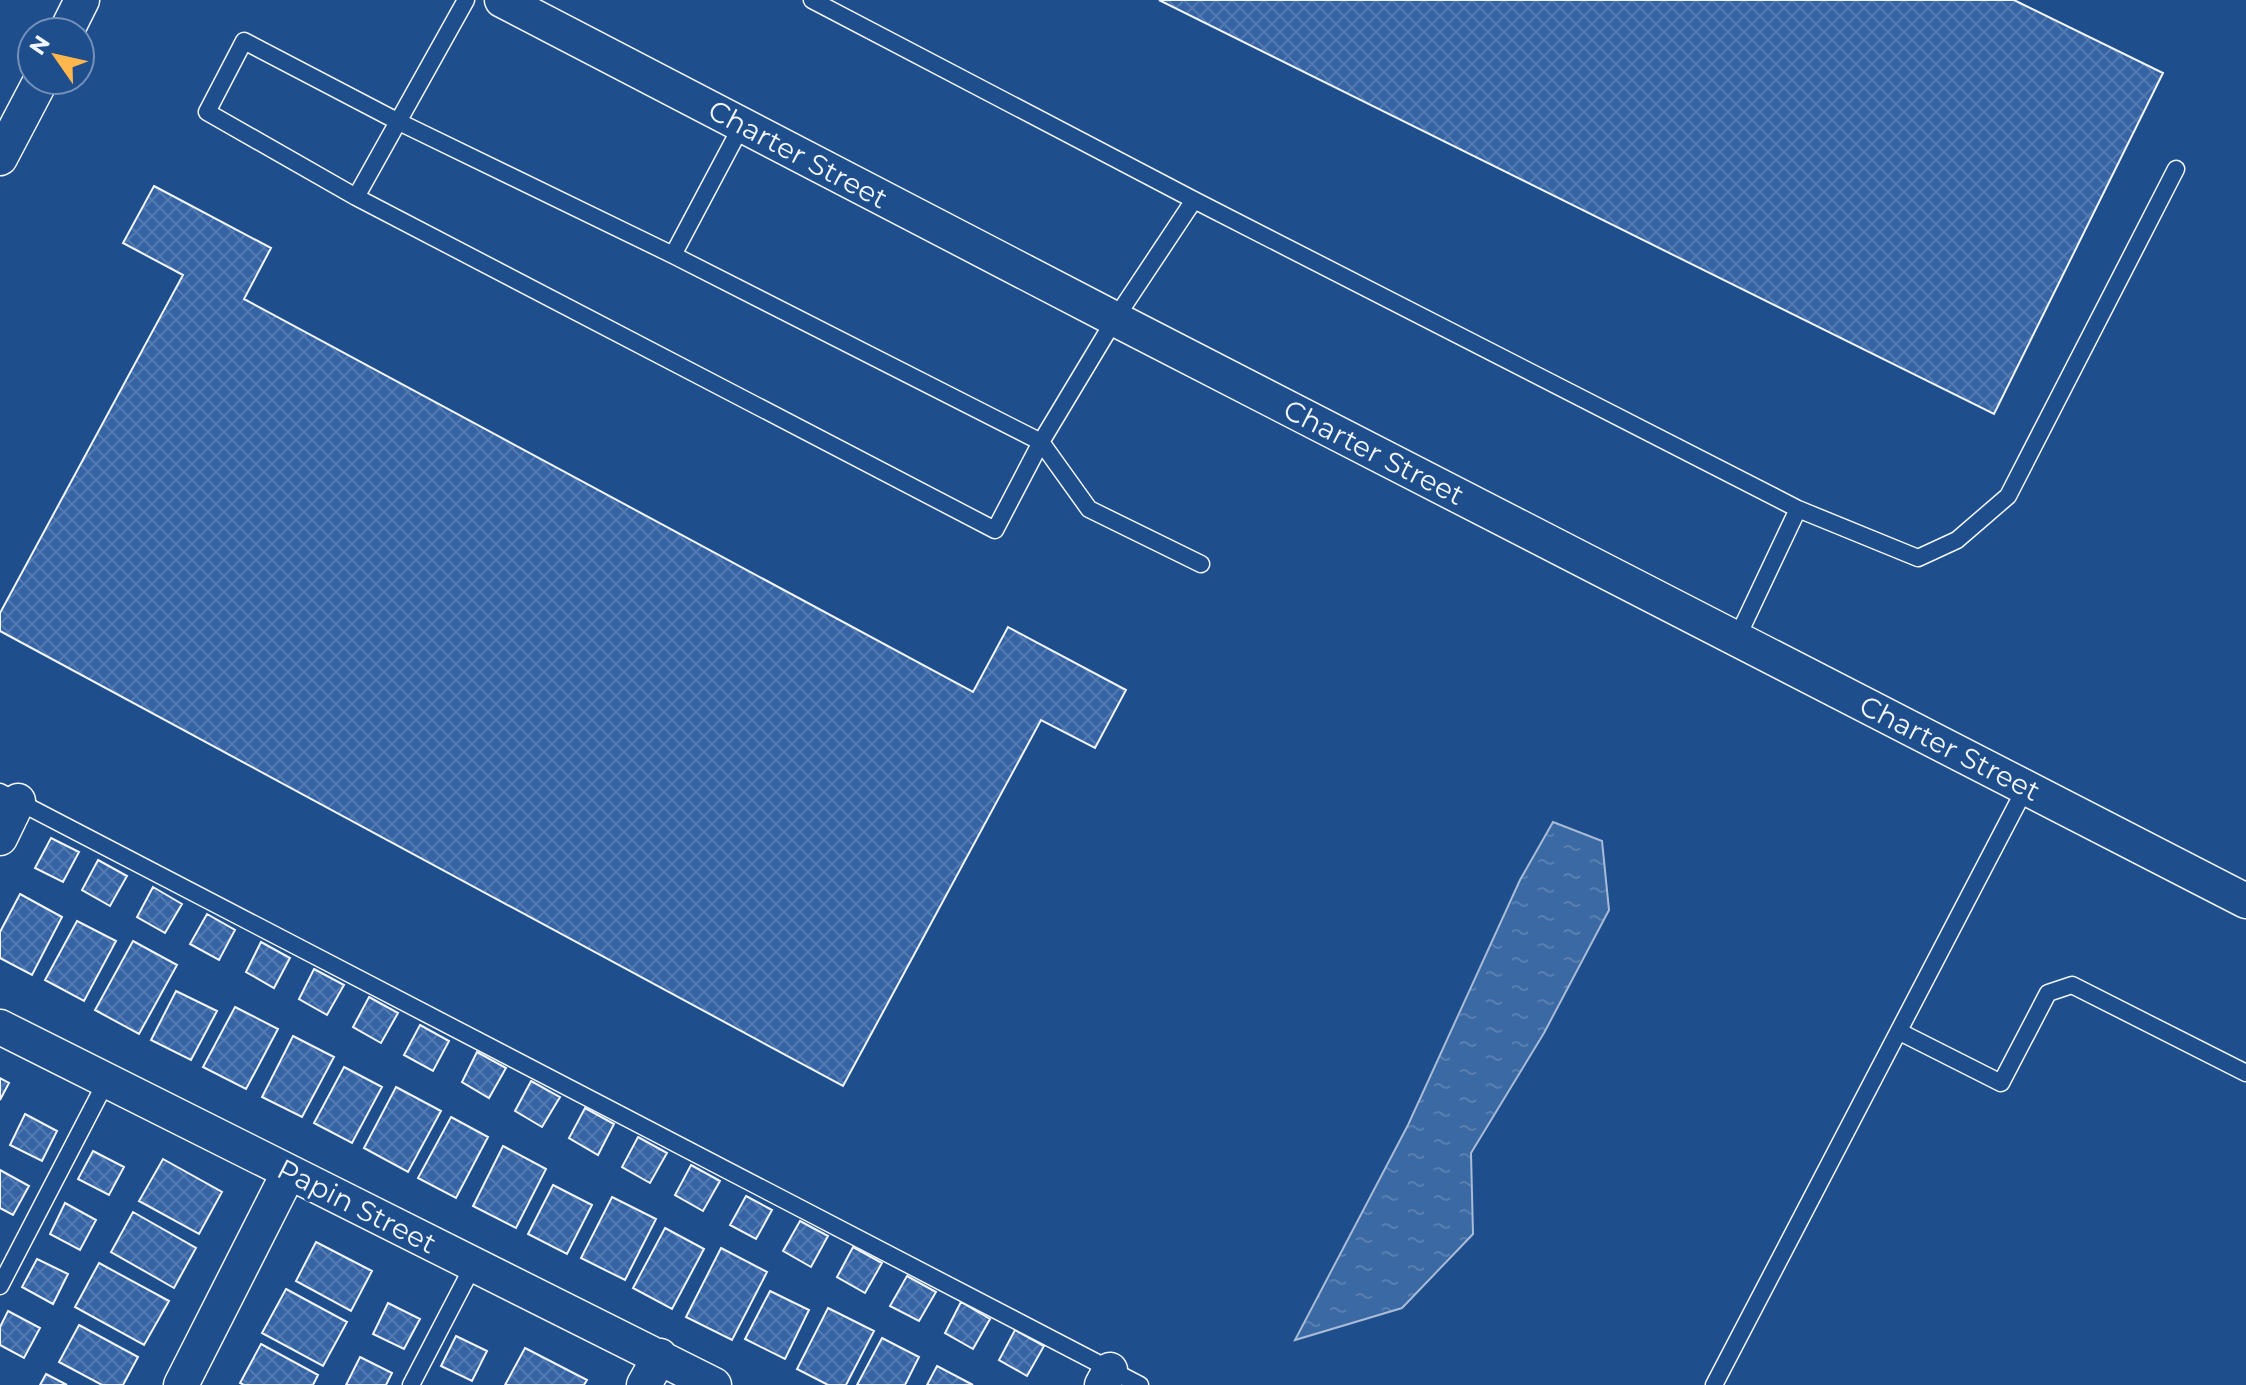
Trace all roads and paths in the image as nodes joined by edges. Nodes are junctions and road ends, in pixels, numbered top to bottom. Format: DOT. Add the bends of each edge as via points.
graph roads {
  1 [pos="466,0"];
  2 [pos="812,0"];
  3 [pos="509,1"];
  4 [pos="33,96"];
  5 [pos="397,121"];
  6 [pos="742,125"];
  7 [pos="0,158"];
  8 [pos="2176,169"];
  9 [pos="356,197"];
  10 [pos="1194,200"];
  11 [pos="673,255"];
  12 [pos="1115,319"];
  13 [pos="1041,442"];
  14 [pos="1798,509"];
  15 [pos="1201,564"];
  16 [pos="1737,638"];
  17 [pos="2026,787"];
  18 [pos="9,797"];
  19 [pos="0,838"];
  20 [pos="2246,901"];
  21 [pos="0,1027"];
  22 [pos="1900,1032"];
  23 [pos="2246,1073"];
  24 [pos="107,1080"];
  25 [pos="289,1172"];
  26 [pos="474,1264"];
  27 [pos="0,1286"];
  28 [pos="652,1371"];
  29 [pos="1117,1380"];
  30 [pos="181,1385"];
  31 [pos="411,1385"];
  32 [pos="714,1385"];
  33 [pos="1714,1385"];
  1 -- 5 [label="lane"];
  2 -- 10 [label="lane"];
  3 -- 6 [label="street, Charter Street"];
  4 -- 7 [label="street"];
  5 -- 9 [label="lane"];
  5 -- 9 [label="lane" via="244,41 207,112"];
  5 -- 11 [label="lane"];
  6 -- 11 [label="lane"];
  6 -- 12 [label="street, Charter Street"];
  8 -- 14 [label="lane" via="2008,496 1957,540 1918,558"];
  9 -- 13 [label="lane" via="995,530"];
  10 -- 12 [label="lane"];
  10 -- 14 [label="lane"];
  11 -- 13 [label="lane"];
  12 -- 13 [label="lane"];
  12 -- 16 [label="street, Charter Street"];
  13 -- 15 [label="lane" via="1089,509"];
  14 -- 16 [label="lane"];
  16 -- 17 [label="street, Charter Street"];
  17 -- 20 [label="street, Charter Street"];
  17 -- 22 [label="lane"];
  18 -- 19 [label="street"];
  18 -- 29 [label="lane"];
  21 -- 24 [label="street, Papin Street"];
  22 -- 23 [label="lane" via="2001,1083 2048,993 2072,985"];
  22 -- 33 [label="lane"];
  24 -- 25 [label="street, Papin Street"];
  24 -- 27 [label="lane"];
  25 -- 26 [label="street, Papin Street"];
  25 -- 30 [label="street"];
  26 -- 28 [label="street, Papin Street"];
  26 -- 31 [label="lane"];
  28 -- 32 [label="street, Papin Street"];
}
